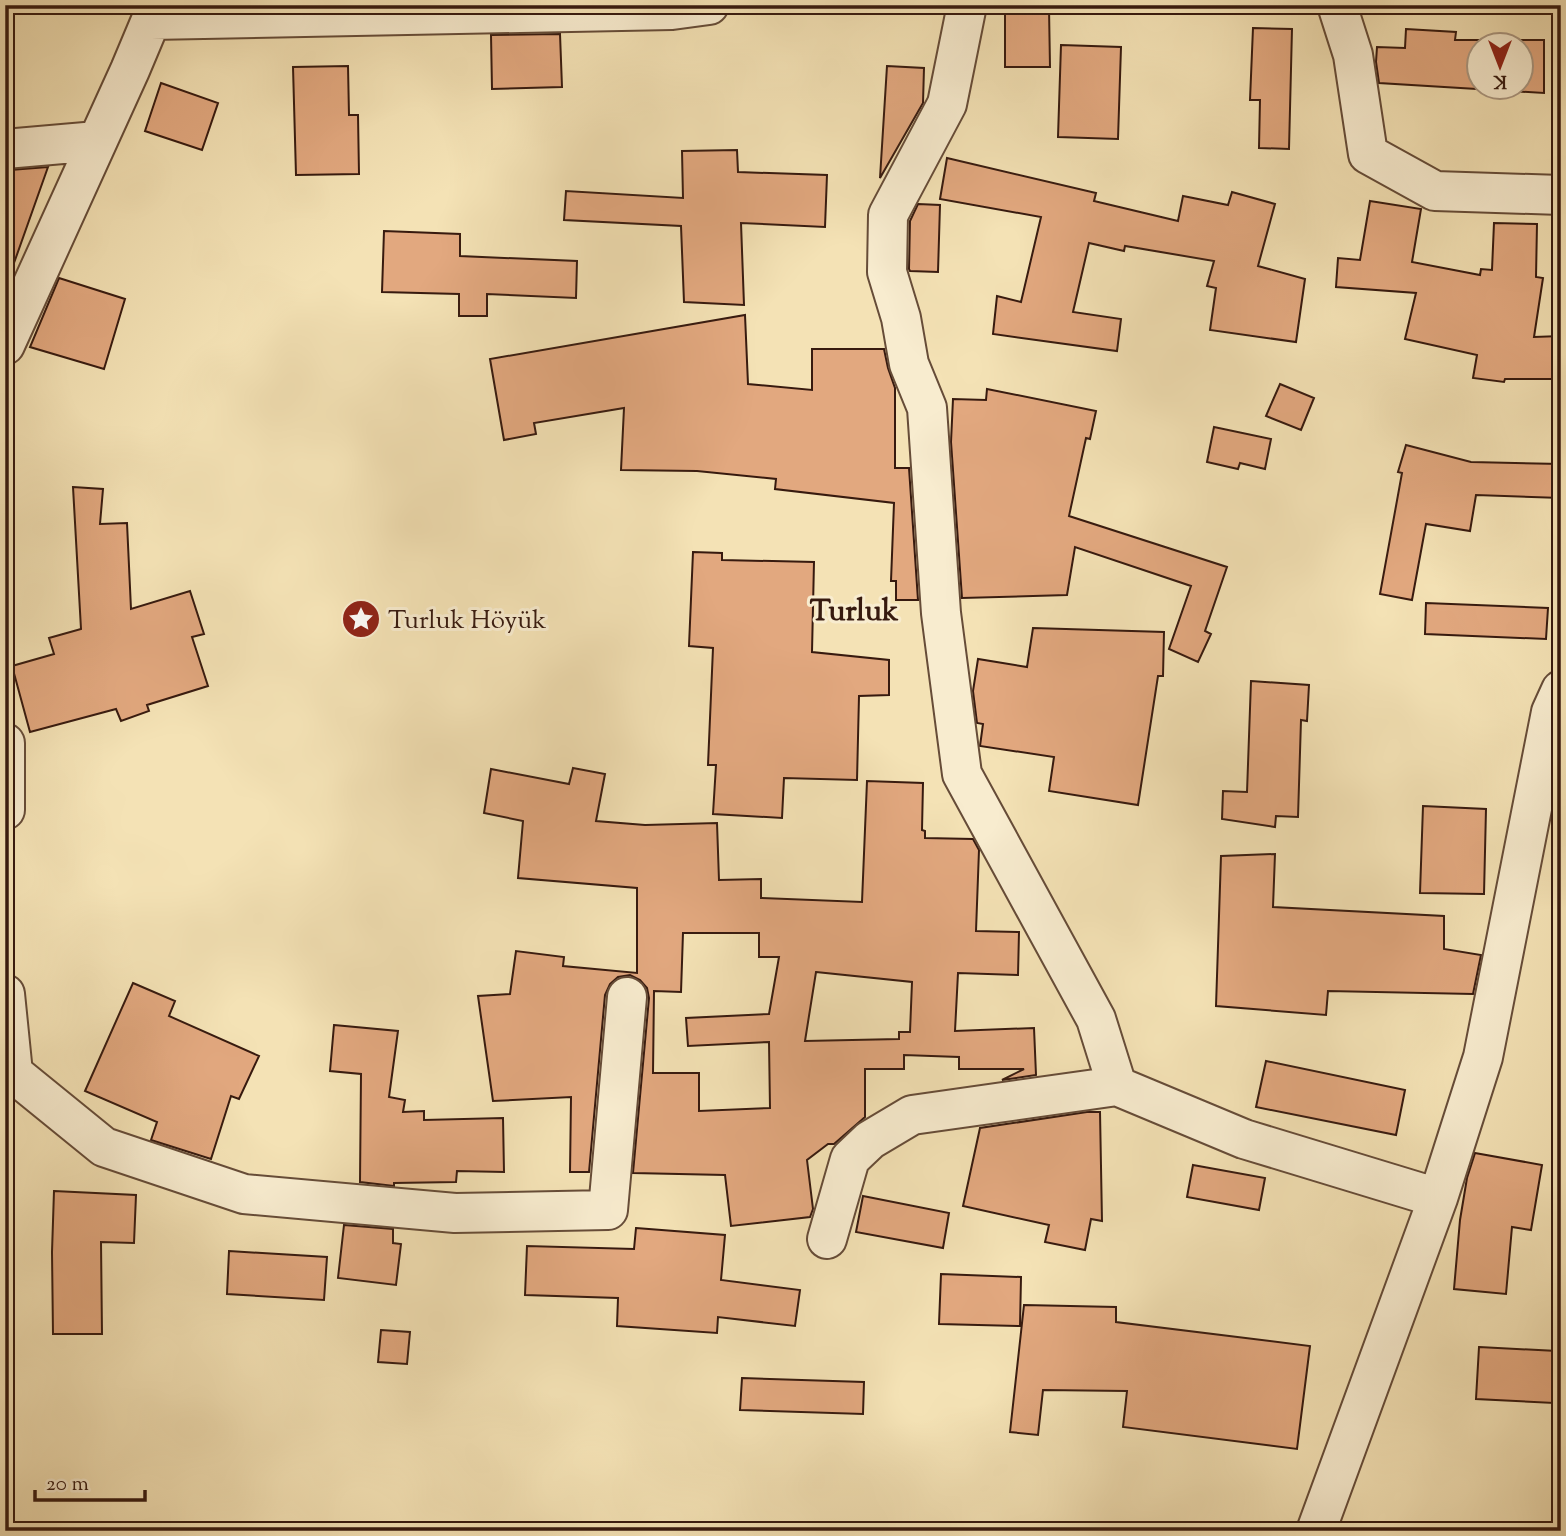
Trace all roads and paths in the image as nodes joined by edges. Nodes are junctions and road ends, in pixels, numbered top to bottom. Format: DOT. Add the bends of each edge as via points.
graph roads {
  1 [pos="709,5"];
  2 [pos="967,5"];
  3 [pos="1337,5"];
  4 [pos="153,13"];
  5 [pos="97,141"];
  6 [pos="5,149"];
  7 [pos="1561,195"];
  8 [pos="5,345"];
  9 [pos="1561,690"];
  10 [pos="5,743"];
  11 [pos="5,810"];
  12 [pos="5,993"];
  13 [pos="627,997"];
  14 [pos="9,1074"];
  15 [pos="1117,1086"];
  16 [pos="1438,1198"];
  17 [pos="827,1239"];
  18 [pos="1316,1531"];
  1 -- 4 [label="street" via="672,10"];
  2 -- 15 [label="street" via="947,104 888,215 887,272 909,364 927,408 941,613 962,774 1096,1020"];
  3 -- 7 [label="street" via="1353,55 1368,155 1435,191"];
  4 -- 5 [label="street"];
  5 -- 6 [label="street"];
  5 -- 8 [label="street"];
  9 -- 16 [label="street" via="1551,712 1483,1058"];
  10 -- 11 [label="street"];
  12 -- 14 [label="street"];
  13 -- 14 [label="street" via="608,1210 455,1213 244,1194 104,1147"];
  15 -- 16 [label="street" via="1244,1139"];
  15 -- 17 [label="street" via="912,1115 870,1140 850,1159"];
  16 -- 18 [label="street"];
}
